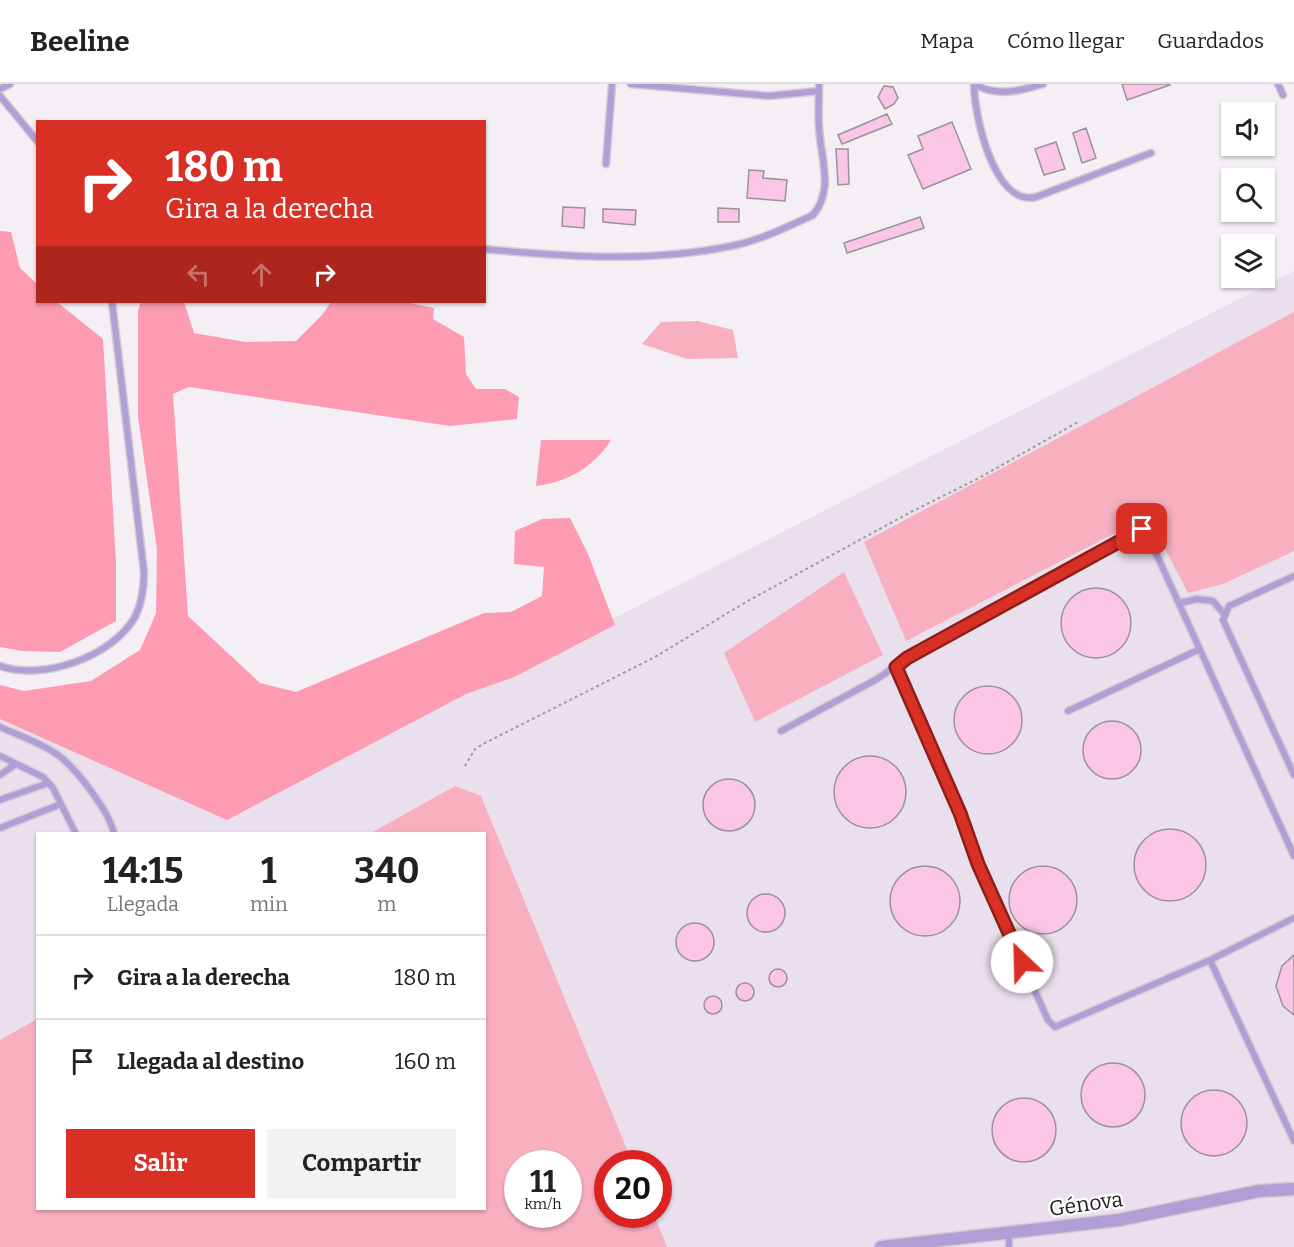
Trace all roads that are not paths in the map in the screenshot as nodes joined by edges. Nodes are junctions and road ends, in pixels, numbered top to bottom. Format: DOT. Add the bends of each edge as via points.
graph roads {
  1 [pos="10,84"];
  2 [pos="612,84"];
  3 [pos="631,84"];
  4 [pos="974,84"];
  5 [pos="1042,84"];
  6 [pos="1278,84"];
  7 [pos="819,88"];
  8 [pos="0,89"];
  9 [pos="1283,95"];
  10 [pos="0,96"];
  11 [pos="36,140"];
  12 [pos="1151,153"];
  13 [pos="606,164"];
  14 [pos="486,249"];
  15 [pos="112,303"];
  16 [pos="1294,576"];
  17 [pos="1180,603"];
  18 [pos="1224,614"];
  19 [pos="1200,649"];
  20 [pos="0,666"];
  21 [pos="896,667"];
  22 [pos="1068,711"];
  23 [pos="0,727"];
  24 [pos="781,731"];
  25 [pos="0,756"];
  26 [pos="16,764"];
  27 [pos="0,775"];
  28 [pos="1294,775"];
  29 [pos="48,783"];
  30 [pos="0,800"];
  31 [pos="61,804"];
  32 [pos="0,828"];
  33 [pos="75,832"];
  34 [pos="114,832"];
  35 [pos="1294,856"];
  36 [pos="1294,918"];
  37 [pos="1210,960"];
  38 [pos="1294,1141"];
  39 [pos="1294,1189"];
  40 [pos="1009,1241"];
  41 [pos="881,1247"];
  1 -- 8 [label="lane"];
  2 -- 13 [label="lane"];
  3 -- 7 [label="lane" via="769,96"];
  4 -- 5 [label="lane" via="1005,92"];
  4 -- 12 [label="lane" via="976,120 984,142 1007,188 1019,197 1036,197"];
  6 -- 9 [label="lane"];
  7 -- 14 [label="lane" via="825,188 820,207 813,215 739,245 712,250 584,257"];
  10 -- 11 [label="lane"];
  15 -- 20 [label="lane" via="144,572 140,601 123,632 100,650 76,661 35,669"];
  16 -- 18 [label="lane" via="1229,606"];
  17 -- 18 [label="lane" via="1213,601"];
  17 -- 19 [label="lane"];
  17 -- 21 [label="lane" via="1150,536 1142,529"];
  18 -- 28 [label="lane" via="1223,620"];
  19 -- 22 [label="lane"];
  19 -- 35 [label="lane"];
  21 -- 24 [label="lane"];
  21 -- 37 [label="lane" via="983,875 1048,1020 1055,1027"];
  23 -- 34 [label="lane" via="54,753 71,767 111,820"];
  25 -- 26 [label="lane"];
  26 -- 27 [label="lane"];
  26 -- 29 [label="lane"];
  29 -- 30 [label="lane"];
  29 -- 31 [label="lane"];
  31 -- 32 [label="lane"];
  31 -- 33 [label="lane"];
  36 -- 37 [label="lane"];
  37 -- 38 [label="lane"];
  39 -- 40 [label="street, Génova" via="1259,1191"];
  40 -- 41 [label="street, Génova"];
}
